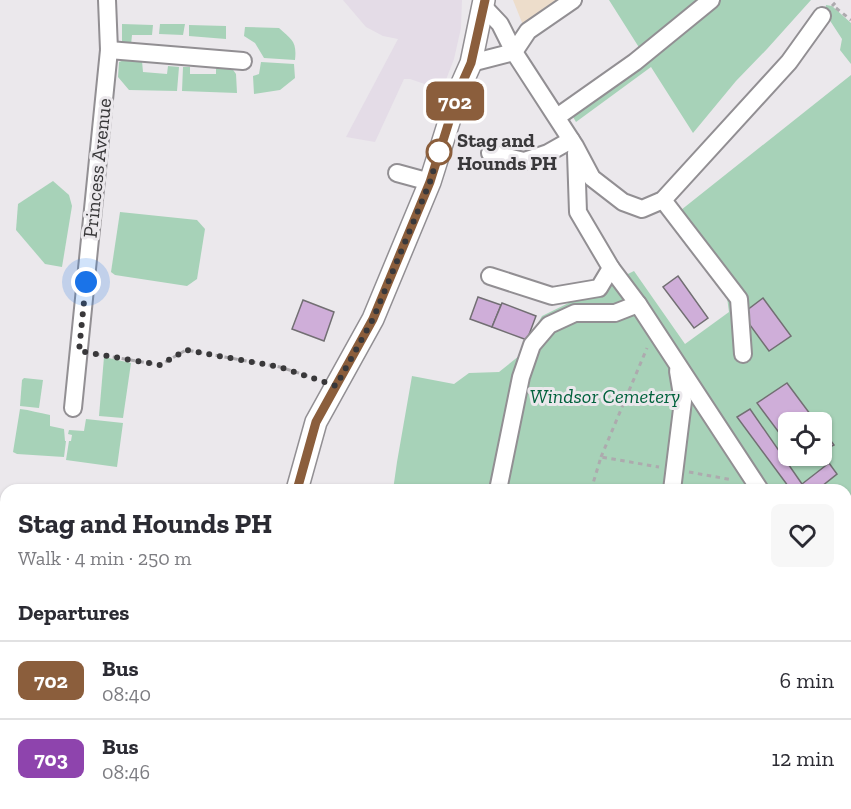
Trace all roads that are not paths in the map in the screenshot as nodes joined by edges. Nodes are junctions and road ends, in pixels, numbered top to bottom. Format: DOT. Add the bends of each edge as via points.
graph roads {
  1 [pos="107,0"];
  2 [pos="573,0"];
  3 [pos="711,0"];
  4 [pos="484,3"];
  5 [pos="828,10"];
  6 [pos="109,50"];
  7 [pos="514,52"];
  8 [pos="243,61"];
  9 [pos="471,63"];
  10 [pos="557,117"];
  11 [pos="573,143"];
  12 [pos="490,153"];
  13 [pos="397,173"];
  14 [pos="430,182"];
  15 [pos="663,200"];
  16 [pos="611,268"];
  17 [pos="490,276"];
  18 [pos="638,304"];
  19 [pos="742,354"];
  20 [pos="678,367"];
  21 [pos="73,408"];
  22 [pos="299,484"];
  23 [pos="499,484"];
  24 [pos="673,484"];
  25 [pos="756,484"];
  1 -- 6 [label="street, Princess Avenue"];
  2 -- 7 [label="street" via="528,32"];
  3 -- 10 [label="street" via="635,62"];
  4 -- 7 [label="street"];
  4 -- 9 [label="main road"];
  5 -- 15 [label="street" via="789,62"];
  6 -- 8 [label="street"];
  6 -- 21 [label="street, Princess Avenue"];
  7 -- 9 [label="street"];
  7 -- 10 [label="street"];
  9 -- 14 [label="main road"];
  10 -- 11 [label="street"];
  11 -- 12 [label="street" via="524,161"];
  11 -- 15 [label="street" via="592,178 623,202 642,209"];
  11 -- 16 [label="street" via="578,212"];
  13 -- 14 [label="street"];
  14 -- 22 [label="main road" via="373,319 316,422"];
  15 -- 19 [label="street" via="739,299"];
  16 -- 17 [label="street" via="599,288 552,296"];
  16 -- 18 [label="street"];
  18 -- 20 [label="street"];
  18 -- 23 [label="street" via="615,313 575,314 549,325 532,345 521,377"];
  20 -- 24 [label="street" via="682,401"];
  20 -- 25 [label="street"];
}
